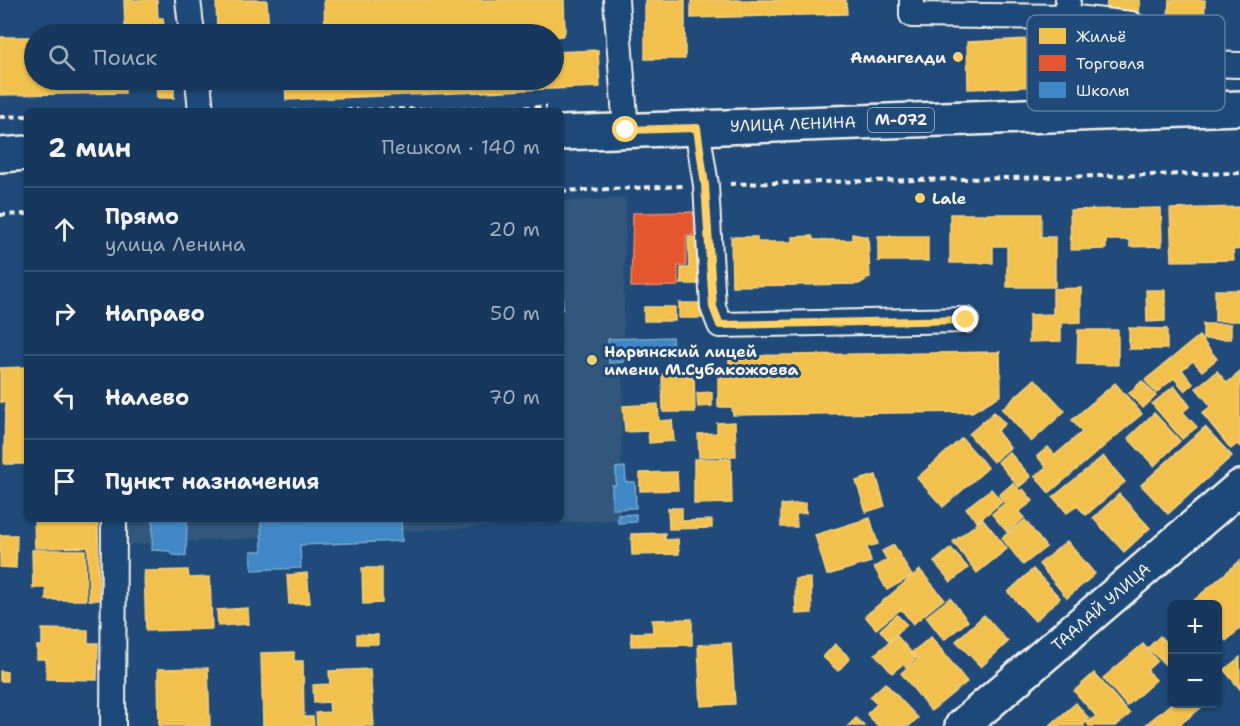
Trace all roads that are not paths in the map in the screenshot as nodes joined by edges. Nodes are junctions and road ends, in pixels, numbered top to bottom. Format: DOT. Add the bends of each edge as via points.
graph roads {
  1 [pos="188,0"];
  2 [pos="616,0"];
  3 [pos="912,0"];
  4 [pos="1067,8"];
  5 [pos="1095,15"];
  6 [pos="191,24"];
  7 [pos="1225,65"];
  8 [pos="1240,65"];
  9 [pos="199,90"];
  10 [pos="201,108"];
  11 [pos="1240,108"];
  12 [pos="1225,109"];
  13 [pos="1159,111"];
  14 [pos="697,128"];
  15 [pos="626,130"];
  16 [pos="564,133"];
  17 [pos="24,153"];
  18 [pos="0,155"];
  19 [pos="966,320"];
  20 [pos="1240,487"];
  21 [pos="114,522"];
  22 [pos="113,726"];
  23 [pos="962,726"];
  1 -- 6 [label="street"];
  2 -- 15 [label="street"];
  3 -- 4 [label="street" via="912,15"];
  4 -- 5 [label="street"];
  7 -- 8 [label="street"];
  9 -- 10 [label="street"];
  11 -- 12 [label="main road, УЛИЦА ЛЕНИНА / М-072"];
  13 -- 14 [label="main road, УЛИЦА ЛЕНИНА / М-072"];
  14 -- 15 [label="main road, УЛИЦА ЛЕНИНА / М-072"];
  14 -- 19 [label="street" via="713,307 720,325"];
  15 -- 16 [label="main road, УЛИЦА ЛЕНИНА / М-072"];
  17 -- 18 [label="main road"];
  20 -- 23 [label="main road, ТААЛАЙ УЛИЦА"];
  21 -- 22 [label="street"];
}
